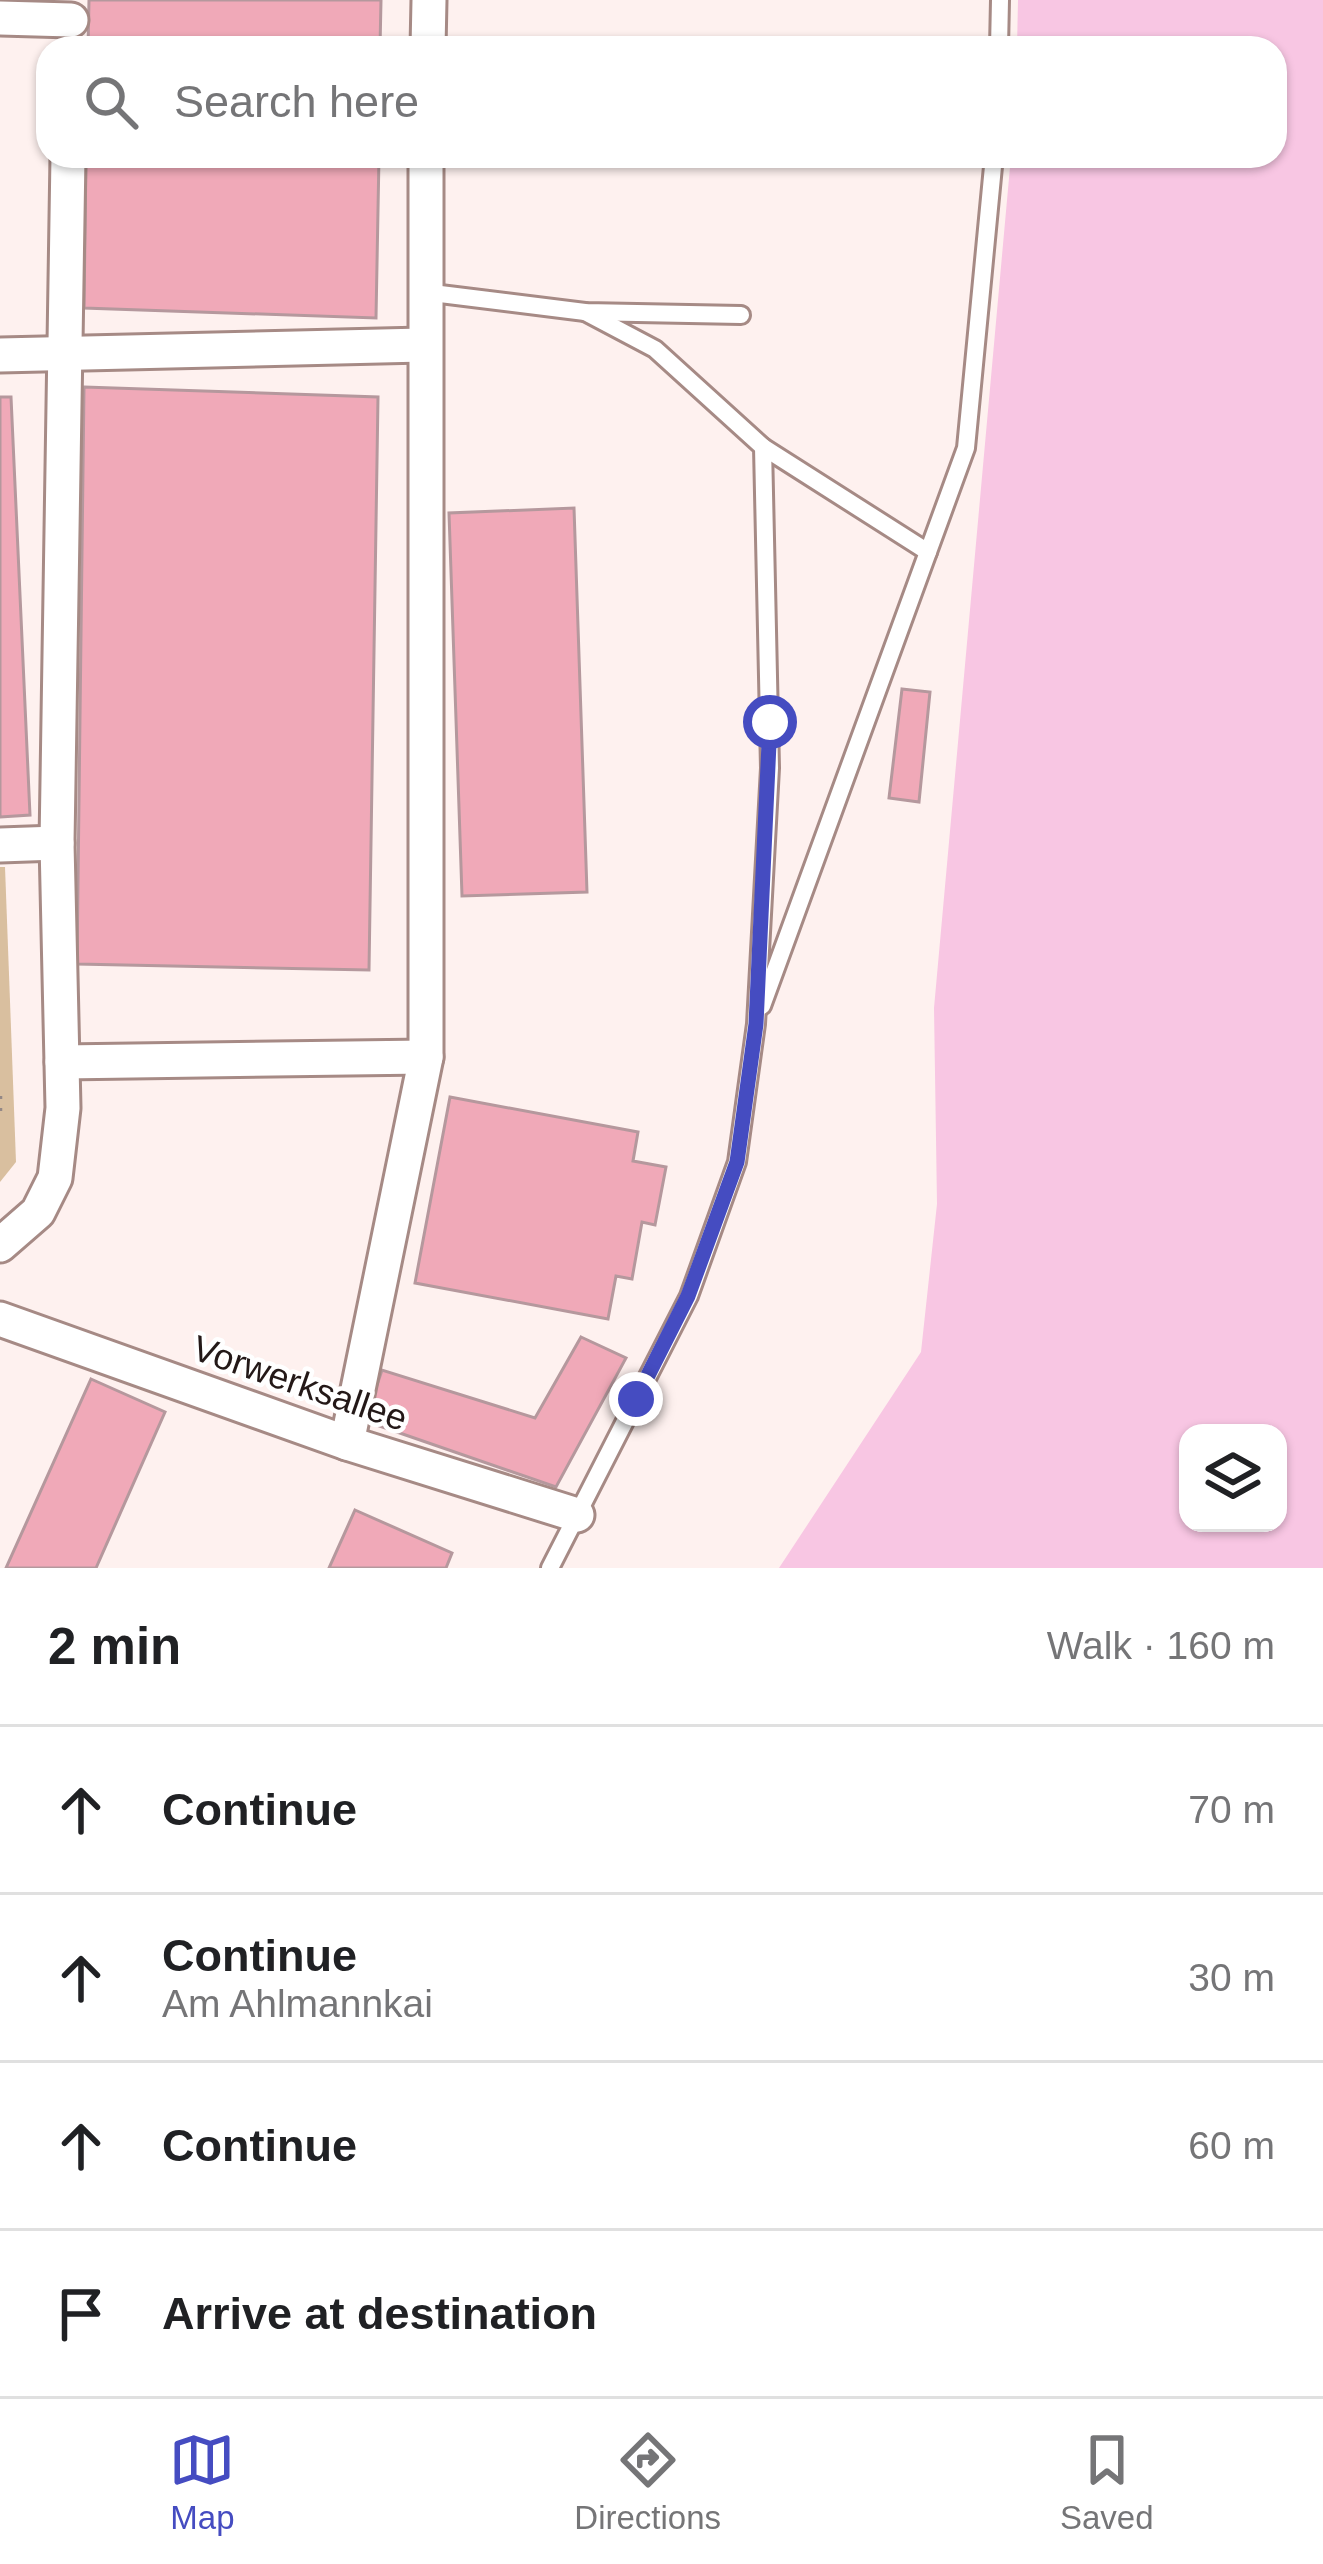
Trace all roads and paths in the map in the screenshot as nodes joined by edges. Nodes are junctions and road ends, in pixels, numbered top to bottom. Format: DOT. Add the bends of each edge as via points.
graph roads {
  1 [pos="429,0"];
  2 [pos="1000,0"];
  3 [pos="0,18"];
  4 [pos="71,23"];
  5 [pos="428,36"];
  6 [pos="999,36"];
  7 [pos="68,168"];
  8 [pos="426,168"];
  9 [pos="993,168"];
  10 [pos="423,292"];
  11 [pos="585,312"];
  12 [pos="741,315"];
  13 [pos="423,345"];
  14 [pos="65,352"];
  15 [pos="0,355"];
  16 [pos="764,448"];
  17 [pos="928,552"];
  18 [pos="57,842"];
  19 [pos="0,845"];
  20 [pos="756,1024"];
  21 [pos="427,1057"];
  22 [pos="62,1063"];
  23 [pos="0,1096"];
  24 [pos="0,1112"];
  25 [pos="7,1241"];
  26 [pos="0,1319"];
  27 [pos="347,1443"];
  28 [pos="578,1515"];
  29 [pos="550,1568"];
  1 -- 5 [label="street"];
  2 -- 6 [label="lane"];
  3 -- 4 [label="street"];
  7 -- 14 [label="street"];
  8 -- 10 [label="street"];
  9 -- 17 [label="lane" via="966,448"];
  10 -- 11 [label="lane"];
  10 -- 13 [label="street"];
  11 -- 12 [label="lane"];
  11 -- 16 [label="lane" via="655,349"];
  13 -- 14 [label="street"];
  13 -- 21 [label="street"];
  14 -- 15 [label="street"];
  14 -- 18 [label="street"];
  16 -- 17 [label="lane"];
  16 -- 20 [label="lane" via="770,768"];
  17 -- 20 [label="lane"];
  18 -- 19 [label="street"];
  18 -- 22 [label="street"];
  20 -- 28 [label="lane" via="737,1162 688,1296"];
  21 -- 22 [label="street"];
  21 -- 27 [label="street"];
  22 -- 25 [label="street" via="55,1178 38,1212"];
  23 -- 24 [label="path"];
  26 -- 27 [label="street, Vorwerksallee"];
  27 -- 28 [label="street, Vorwerksallee"];
  28 -- 29 [label="lane"];
}
